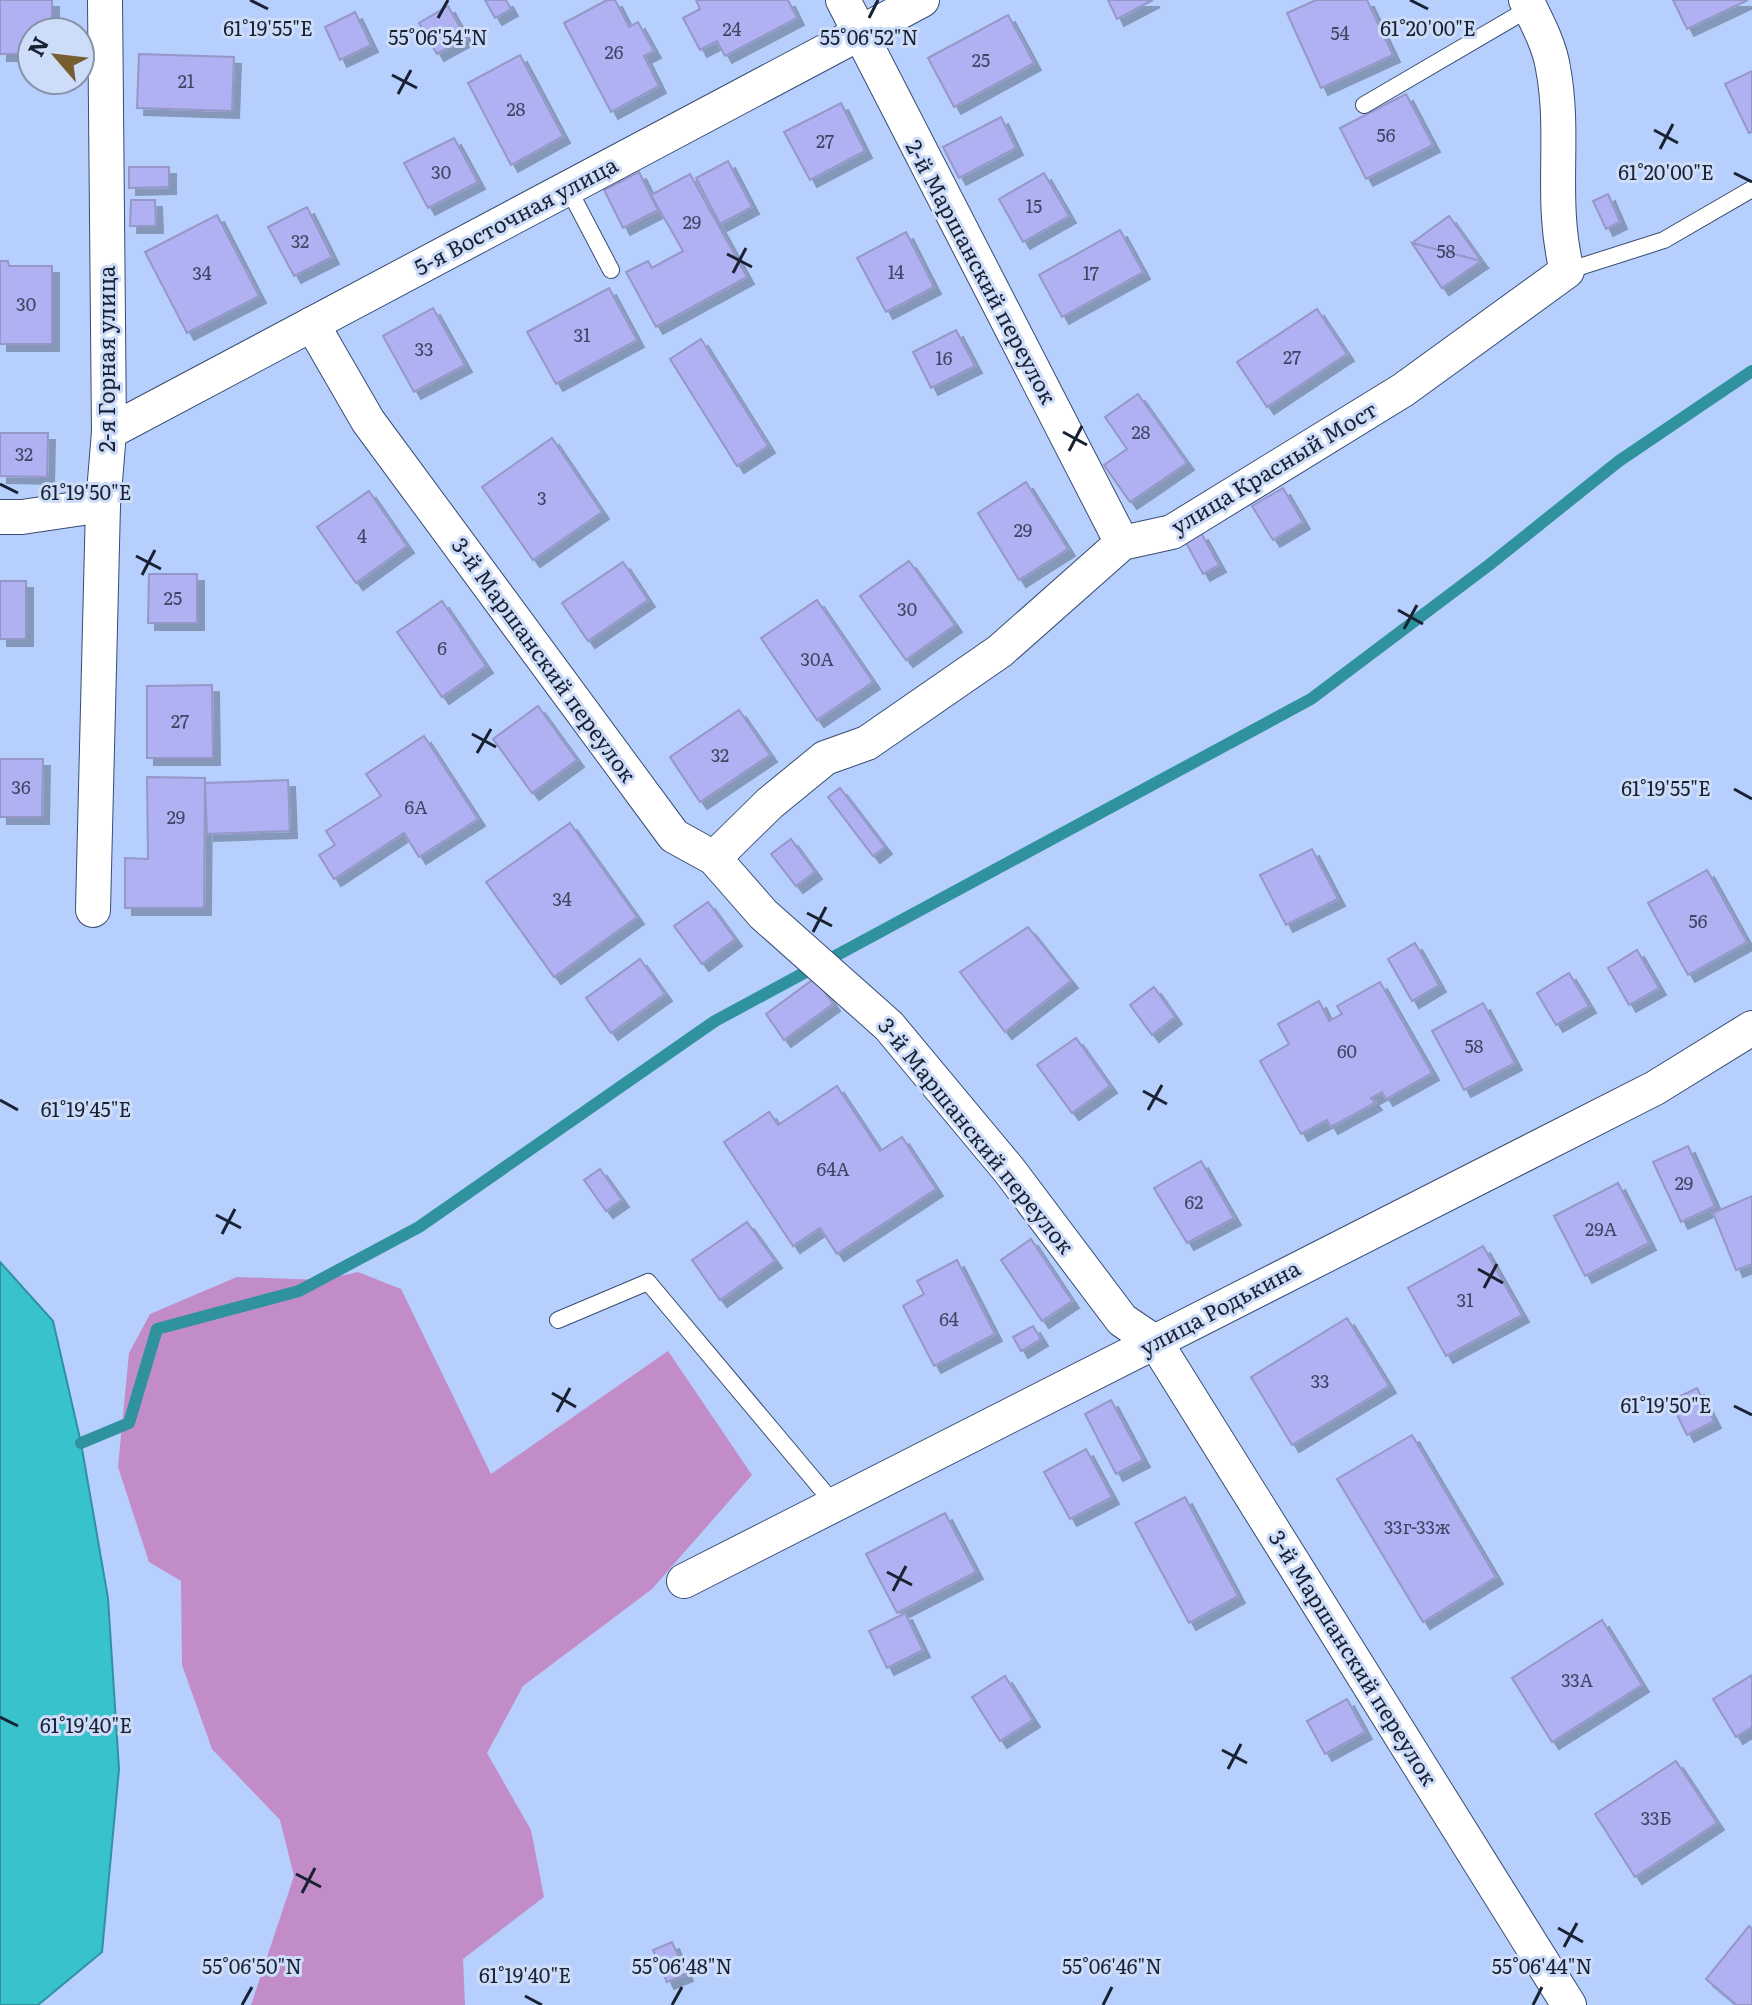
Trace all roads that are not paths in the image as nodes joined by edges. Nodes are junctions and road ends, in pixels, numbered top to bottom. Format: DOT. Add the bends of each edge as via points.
graph roads {
  1 [pos="105,0"];
  2 [pos="843,0"];
  3 [pos="922,0"];
  4 [pos="1528,4"];
  5 [pos="858,33"];
  6 [pos="1364,105"];
  7 [pos="568,188"];
  8 [pos="1752,189"];
  9 [pos="611,270"];
  10 [pos="1567,271"];
  11 [pos="312,324"];
  12 [pos="109,432"];
  13 [pos="103,505"];
  14 [pos="0,517"];
  15 [pos="1122,543"];
  16 [pos="714,858"];
  17 [pos="93,910"];
  18 [pos="1752,1028"];
  19 [pos="558,1320"];
  20 [pos="1156,1343"];
  21 [pos="835,1505"];
  22 [pos="684,1581"];
  23 [pos="1569,2005"];
  1 -- 12 [label="street, 2-я Горная улица"];
  2 -- 5 [label="street, 2-й Маршанский переулок"];
  3 -- 5 [label="street, 5-я Восточная улица"];
  4 -- 6 [label="lane"];
  4 -- 10 [label="street" via="1553,65 1558,233"];
  5 -- 7 [label="street, 5-я Восточная улица"];
  5 -- 15 [label="street, 2-й Маршанский переулок"];
  7 -- 9 [label="lane"];
  7 -- 11 [label="street, 5-я Восточная улица"];
  8 -- 10 [label="lane" via="1664,240"];
  10 -- 15 [label="street, улица Красный Мост" via="1403,390 1172,532"];
  11 -- 12 [label="street, 5-я Восточная улица"];
  11 -- 16 [label="street, 3-й Маршанский переулок" via="368,421 674,836"];
  12 -- 13 [label="street, 2-я Горная улица"];
  13 -- 14 [label="street"];
  13 -- 17 [label="street, 2-я Горная улица"];
  15 -- 16 [label="street, улица Красный Мост" via="1000,651 867,743 825,758"];
  16 -- 20 [label="street, 3-й Маршанский переулок" via="763,914 889,1026 1009,1170 1122,1320"];
  18 -- 20 [label="street, улица Родькина" via="1655,1088"];
  19 -- 21 [label="lane" via="648,1282"];
  20 -- 21 [label="street, улица Родькина"];
  20 -- 23 [label="street, 3-й Маршанский переулок"];
  21 -- 22 [label="street, улица Родькина"];
}
